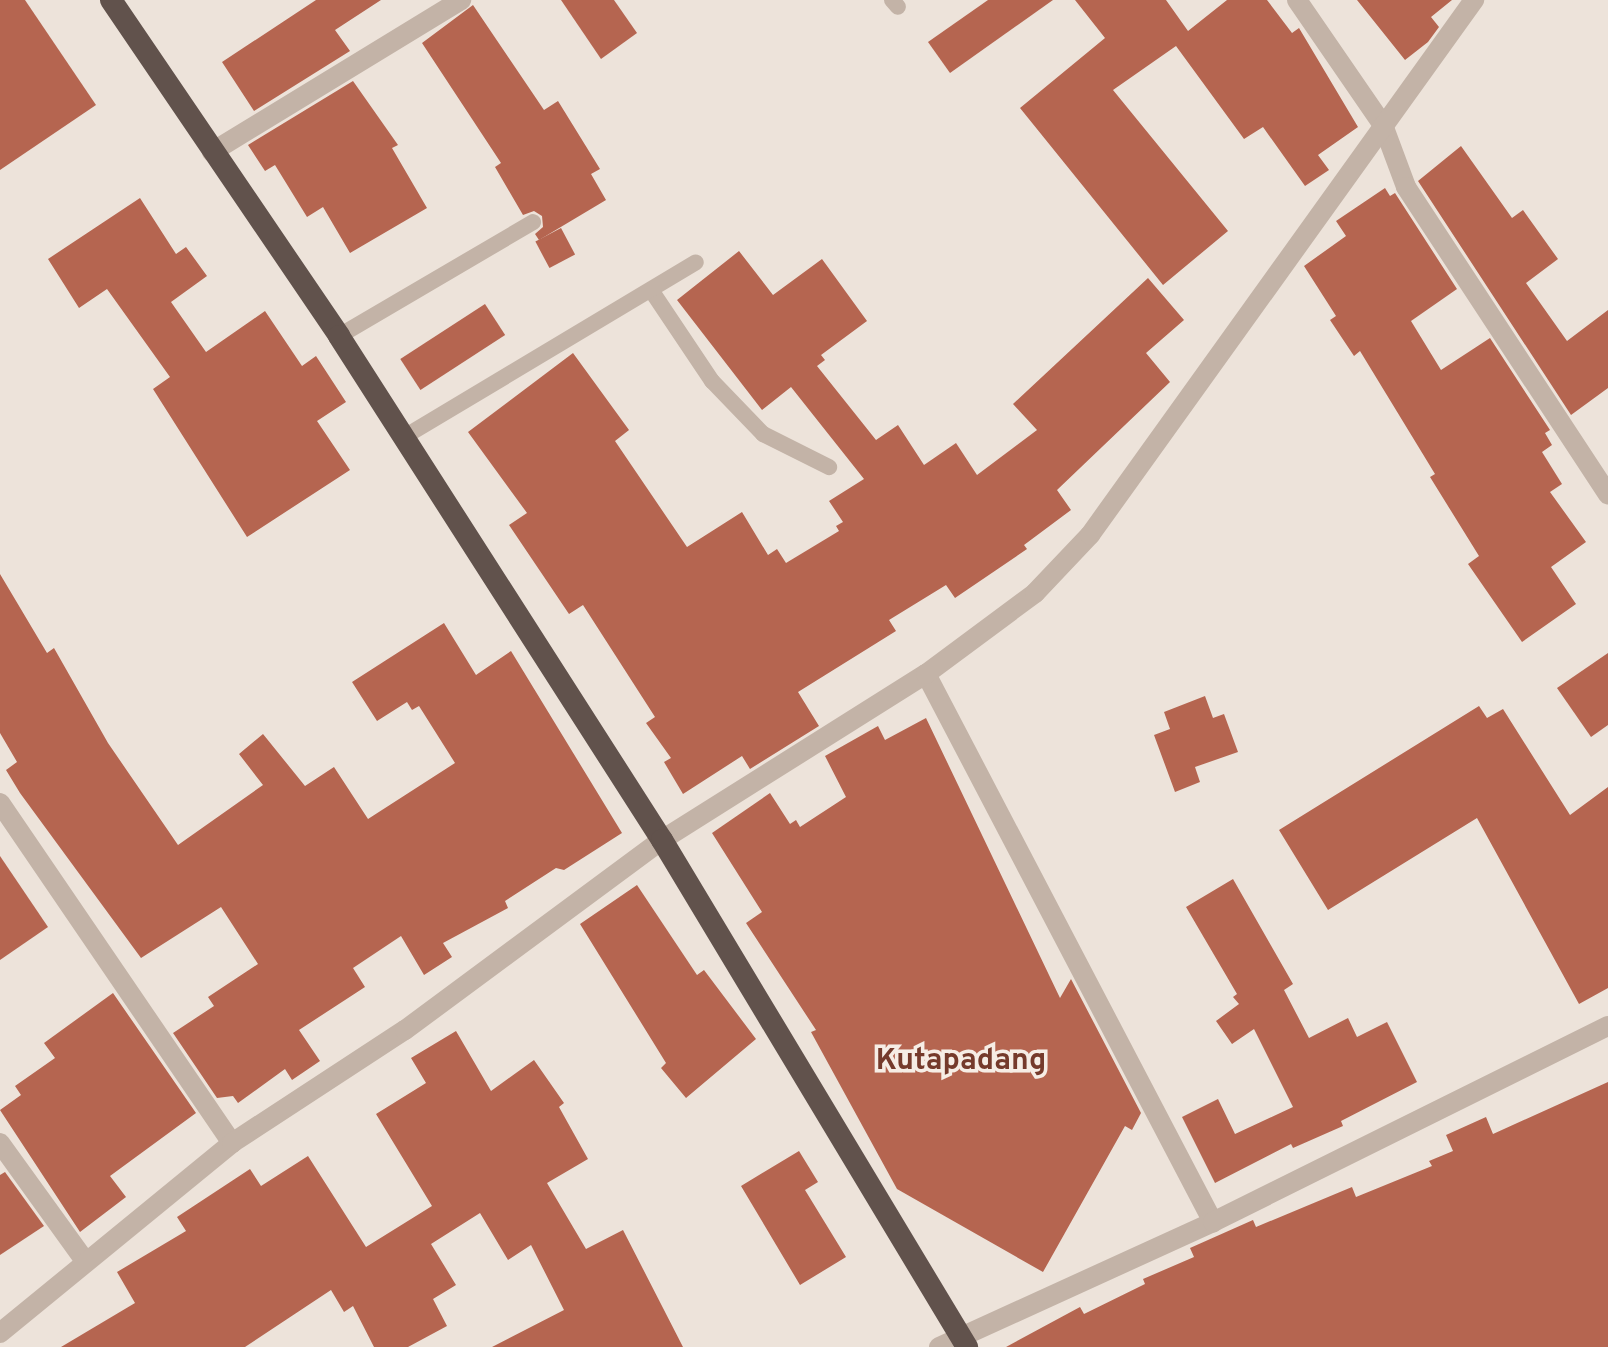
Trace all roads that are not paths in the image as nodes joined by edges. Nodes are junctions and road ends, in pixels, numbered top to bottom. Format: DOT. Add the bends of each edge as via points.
graph roads {
  1 [pos="111,0"];
  2 [pos="461,0"];
  3 [pos="1297,0"];
  4 [pos="1474,0"];
  5 [pos="1383,125"];
  6 [pos="212,152"];
  7 [pos="533,222"];
  8 [pos="696,262"];
  9 [pos="651,290"];
  10 [pos="339,336"];
  11 [pos="404,437"];
  12 [pos="829,467"];
  13 [pos="1608,495"];
  14 [pos="926,674"];
  15 [pos="0,803"];
  16 [pos="662,840"];
  17 [pos="1608,1026"];
  18 [pos="0,1143"];
  19 [pos="232,1143"];
  20 [pos="1213,1222"];
  21 [pos="85,1261"];
  22 [pos="0,1333"];
  23 [pos="964,1341"];
  24 [pos="939,1347"];
  1 -- 6 [label="highway"];
  2 -- 6 [label="street"];
  3 -- 5 [label="street"];
  4 -- 5 [label="street"];
  5 -- 13 [label="street" via="1406,187"];
  5 -- 14 [label="street" via="1090,535 1035,593"];
  6 -- 10 [label="highway"];
  7 -- 10 [label="lane"];
  8 -- 9 [label="lane"];
  9 -- 11 [label="lane"];
  9 -- 12 [label="lane" via="712,381 763,434"];
  10 -- 11 [label="highway"];
  11 -- 16 [label="highway"];
  14 -- 16 [label="street"];
  14 -- 20 [label="street"];
  15 -- 19 [label="street"];
  16 -- 19 [label="street" via="405,1030"];
  16 -- 23 [label="highway"];
  17 -- 20 [label="street"];
  18 -- 21 [label="street"];
  19 -- 21 [label="street"];
  20 -- 23 [label="street"];
  21 -- 22 [label="street"];
  23 -- 24 [label="street"];
}
